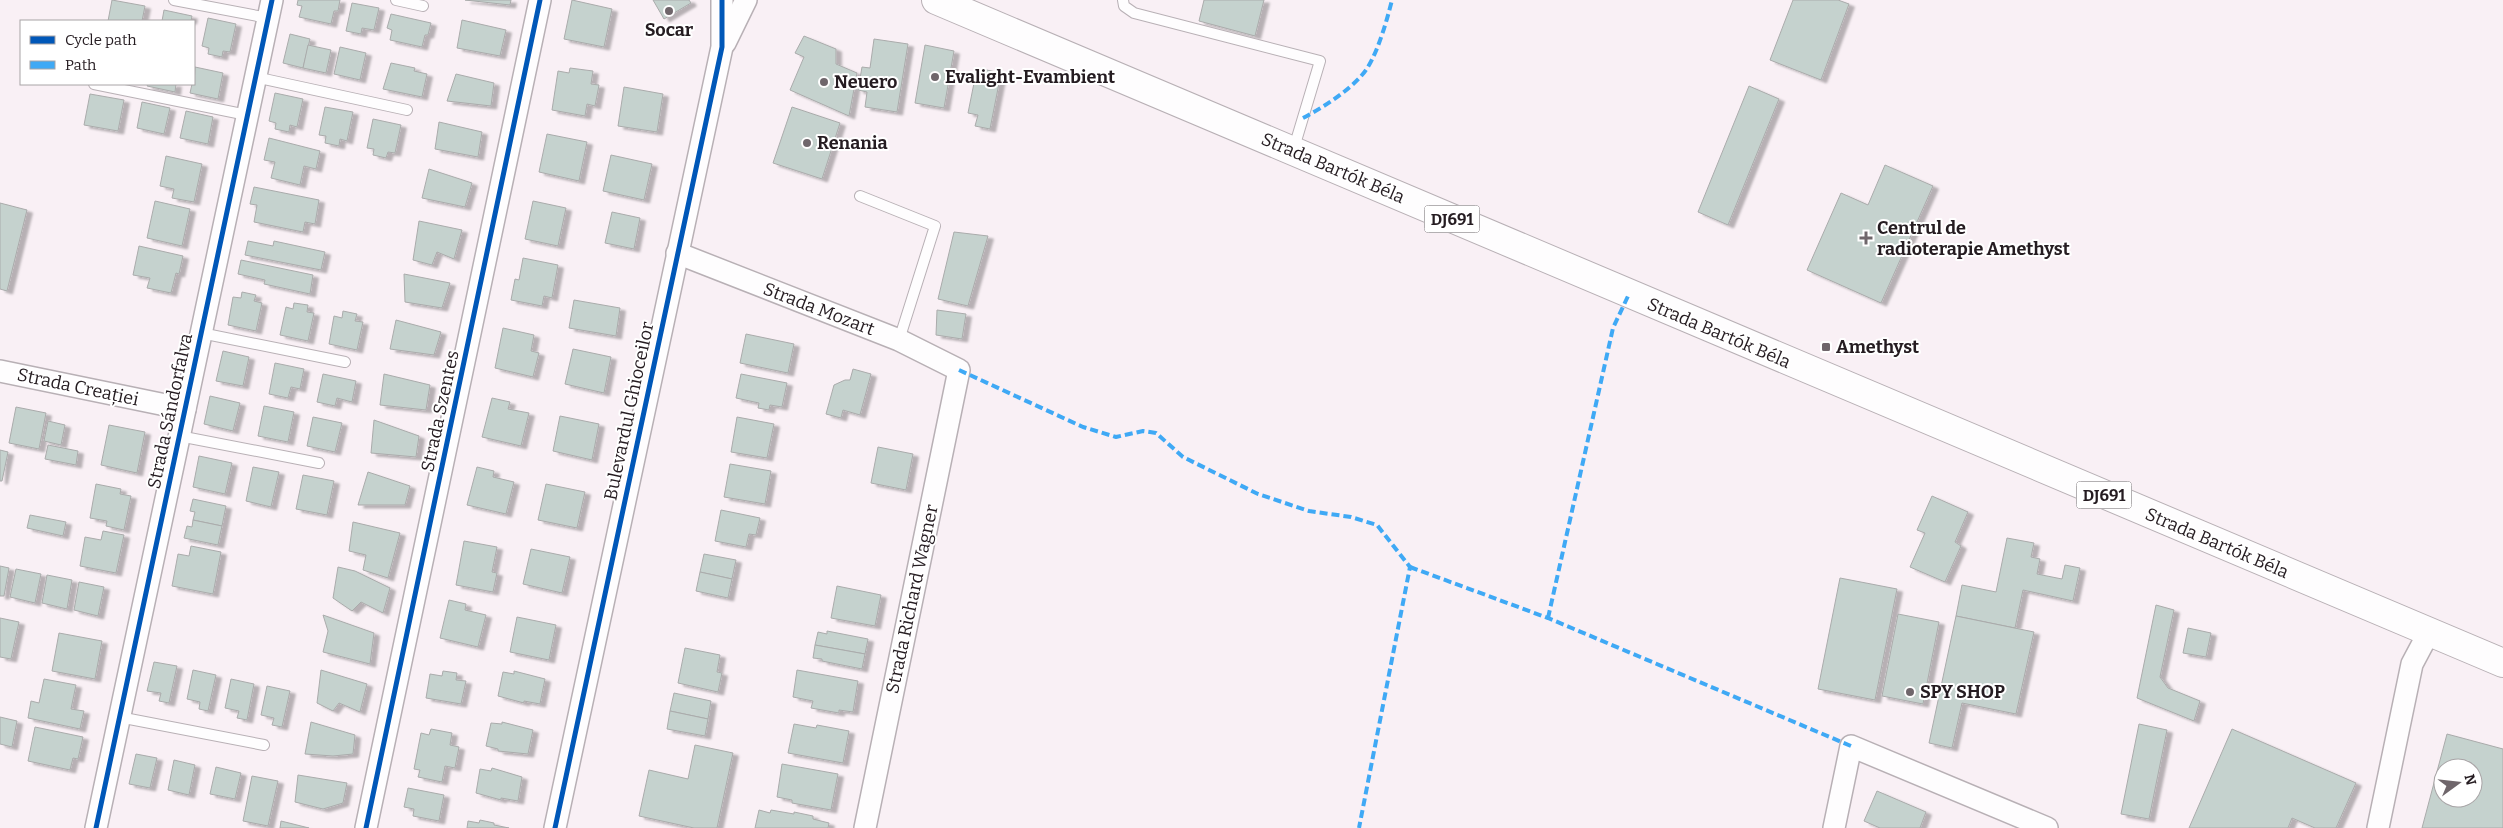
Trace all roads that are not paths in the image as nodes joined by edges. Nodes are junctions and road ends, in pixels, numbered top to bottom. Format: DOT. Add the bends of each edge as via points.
graph roads {
  1 [pos="174,0"];
  2 [pos="396,0"];
  3 [pos="540,0"];
  4 [pos="722,0"];
  5 [pos="746,0"];
  6 [pos="936,0"];
  7 [pos="1123,0"];
  8 [pos="423,6"];
  9 [pos="270,9"];
  10 [pos="722,48"];
  11 [pos="255,77"];
  12 [pos="99,85"];
  13 [pos="407,110"];
  14 [pos="247,115"];
  15 [pos="1293,152"];
  16 [pos="860,196"];
  17 [pos="676,253"];
  18 [pos="201,333"];
  19 [pos="899,340"];
  20 [pos="345,362"];
  21 [pos="959,370"];
  22 [pos="0,371"];
  23 [pos="185,409"];
  24 [pos="179,436"];
  25 [pos="320,463"];
  26 [pos="2429,632"];
  27 [pos="2503,663"];
  28 [pos="119,717"];
  29 [pos="264,745"];
  30 [pos="96,828"];
  31 [pos="366,828"];
  32 [pos="554,828"];
  33 [pos="865,828"];
  34 [pos="1834,828"];
  35 [pos="2047,828"];
  36 [pos="2378,828"];
  1 -- 9 [label="lane"];
  2 -- 8 [label="lane"];
  3 -- 31 [label="street, Strada Szentes"];
  4 -- 10 [label="street, Bulevardul Ghioceilor"];
  5 -- 10 [label="street, Bulevardul Ghioceilor"];
  6 -- 15 [label="main road, Strada Bartók Béla / DJ691"];
  7 -- 15 [label="lane" via="1124,6 1134,13 1320,61"];
  9 -- 11 [label="street, Strada Sándorfalva"];
  10 -- 17 [label="street, Bulevardul Ghioceilor"];
  11 -- 13 [label="lane"];
  11 -- 14 [label="street, Strada Sándorfalva"];
  12 -- 14 [label="lane"];
  14 -- 18 [label="street, Strada Sándorfalva"];
  15 -- 26 [label="main road, Strada Bartók Béla / DJ691"];
  16 -- 19 [label="lane" via="935,226"];
  17 -- 19 [label="street, Strada Mozart"];
  17 -- 32 [label="street, Bulevardul Ghioceilor"];
  18 -- 20 [label="lane"];
  18 -- 23 [label="street, Strada Sándorfalva"];
  19 -- 21 [label="street, Strada Mozart"];
  21 -- 33 [label="street, Strada Richard Wagner"];
  22 -- 23 [label="street, Strada Creației"];
  23 -- 24 [label="street, Strada Sándorfalva"];
  24 -- 25 [label="lane"];
  24 -- 28 [label="street, Strada Sándorfalva"];
  26 -- 27 [label="main road, Strada Bartók Béla / DJ691"];
  26 -- 36 [label="street" via="2412,664"];
  28 -- 29 [label="lane"];
  28 -- 30 [label="street, Strada Sándorfalva"];
  34 -- 35 [label="street" via="1851,746"];
}
